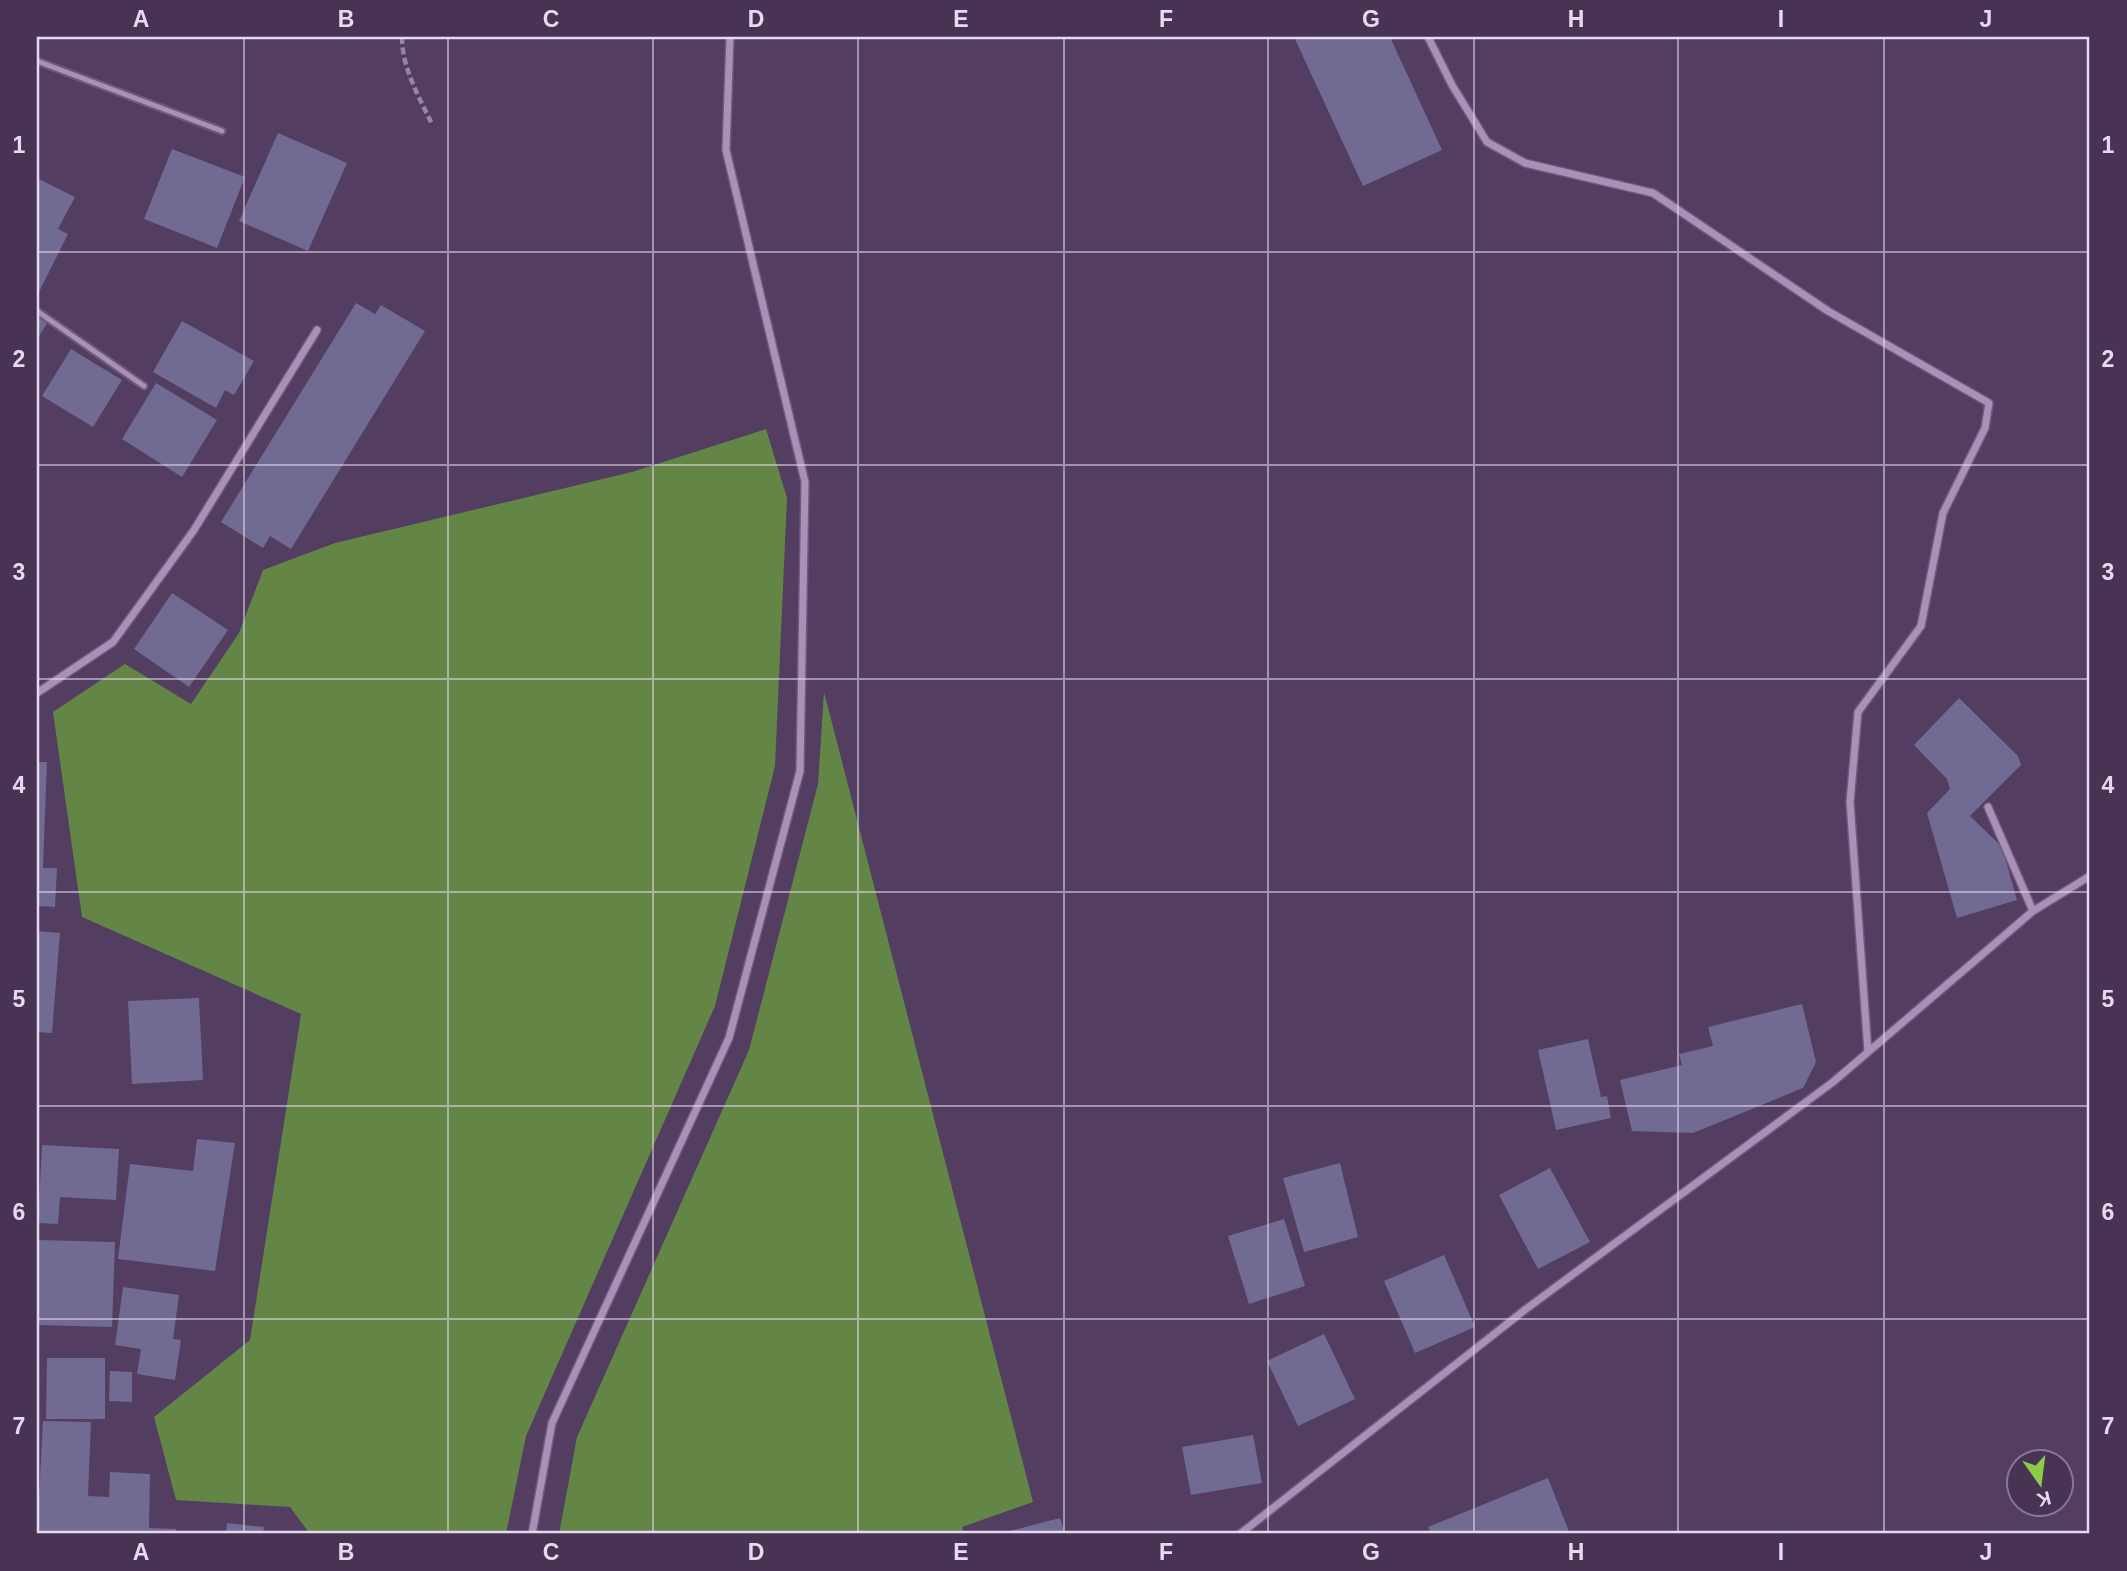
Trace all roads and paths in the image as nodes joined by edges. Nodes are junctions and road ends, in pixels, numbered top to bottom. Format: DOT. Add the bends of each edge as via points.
graph roads {
  1 [pos="402,37"];
  2 [pos="730,37"];
  3 [pos="1428,37"];
  4 [pos="37,61"];
  5 [pos="432,124"];
  6 [pos="222,131"];
  7 [pos="37,311"];
  8 [pos="317,330"];
  9 [pos="144,386"];
  10 [pos="37,693"];
  11 [pos="1988,807"];
  12 [pos="2090,876"];
  13 [pos="2034,911"];
  14 [pos="1868,1052"];
  15 [pos="532,1534"];
  16 [pos="1240,1534"];
  1 -- 5 [label="path" via="414,88"];
  2 -- 15 [label="street" via="726,150 805,482 800,771 729,1038 552,1423"];
  3 -- 14 [label="street" via="1487,142 1525,163 1653,193 1828,312 1989,403 1986,428 1943,513 1921,626 1858,712 1850,802"];
  4 -- 6 [label="lane"];
  7 -- 9 [label="lane"];
  8 -- 10 [label="street" via="194,530 113,642"];
  11 -- 13 [label="street"];
  12 -- 13 [label="street"];
  13 -- 14 [label="street"];
  14 -- 16 [label="street" via="1526,1309"];
}
